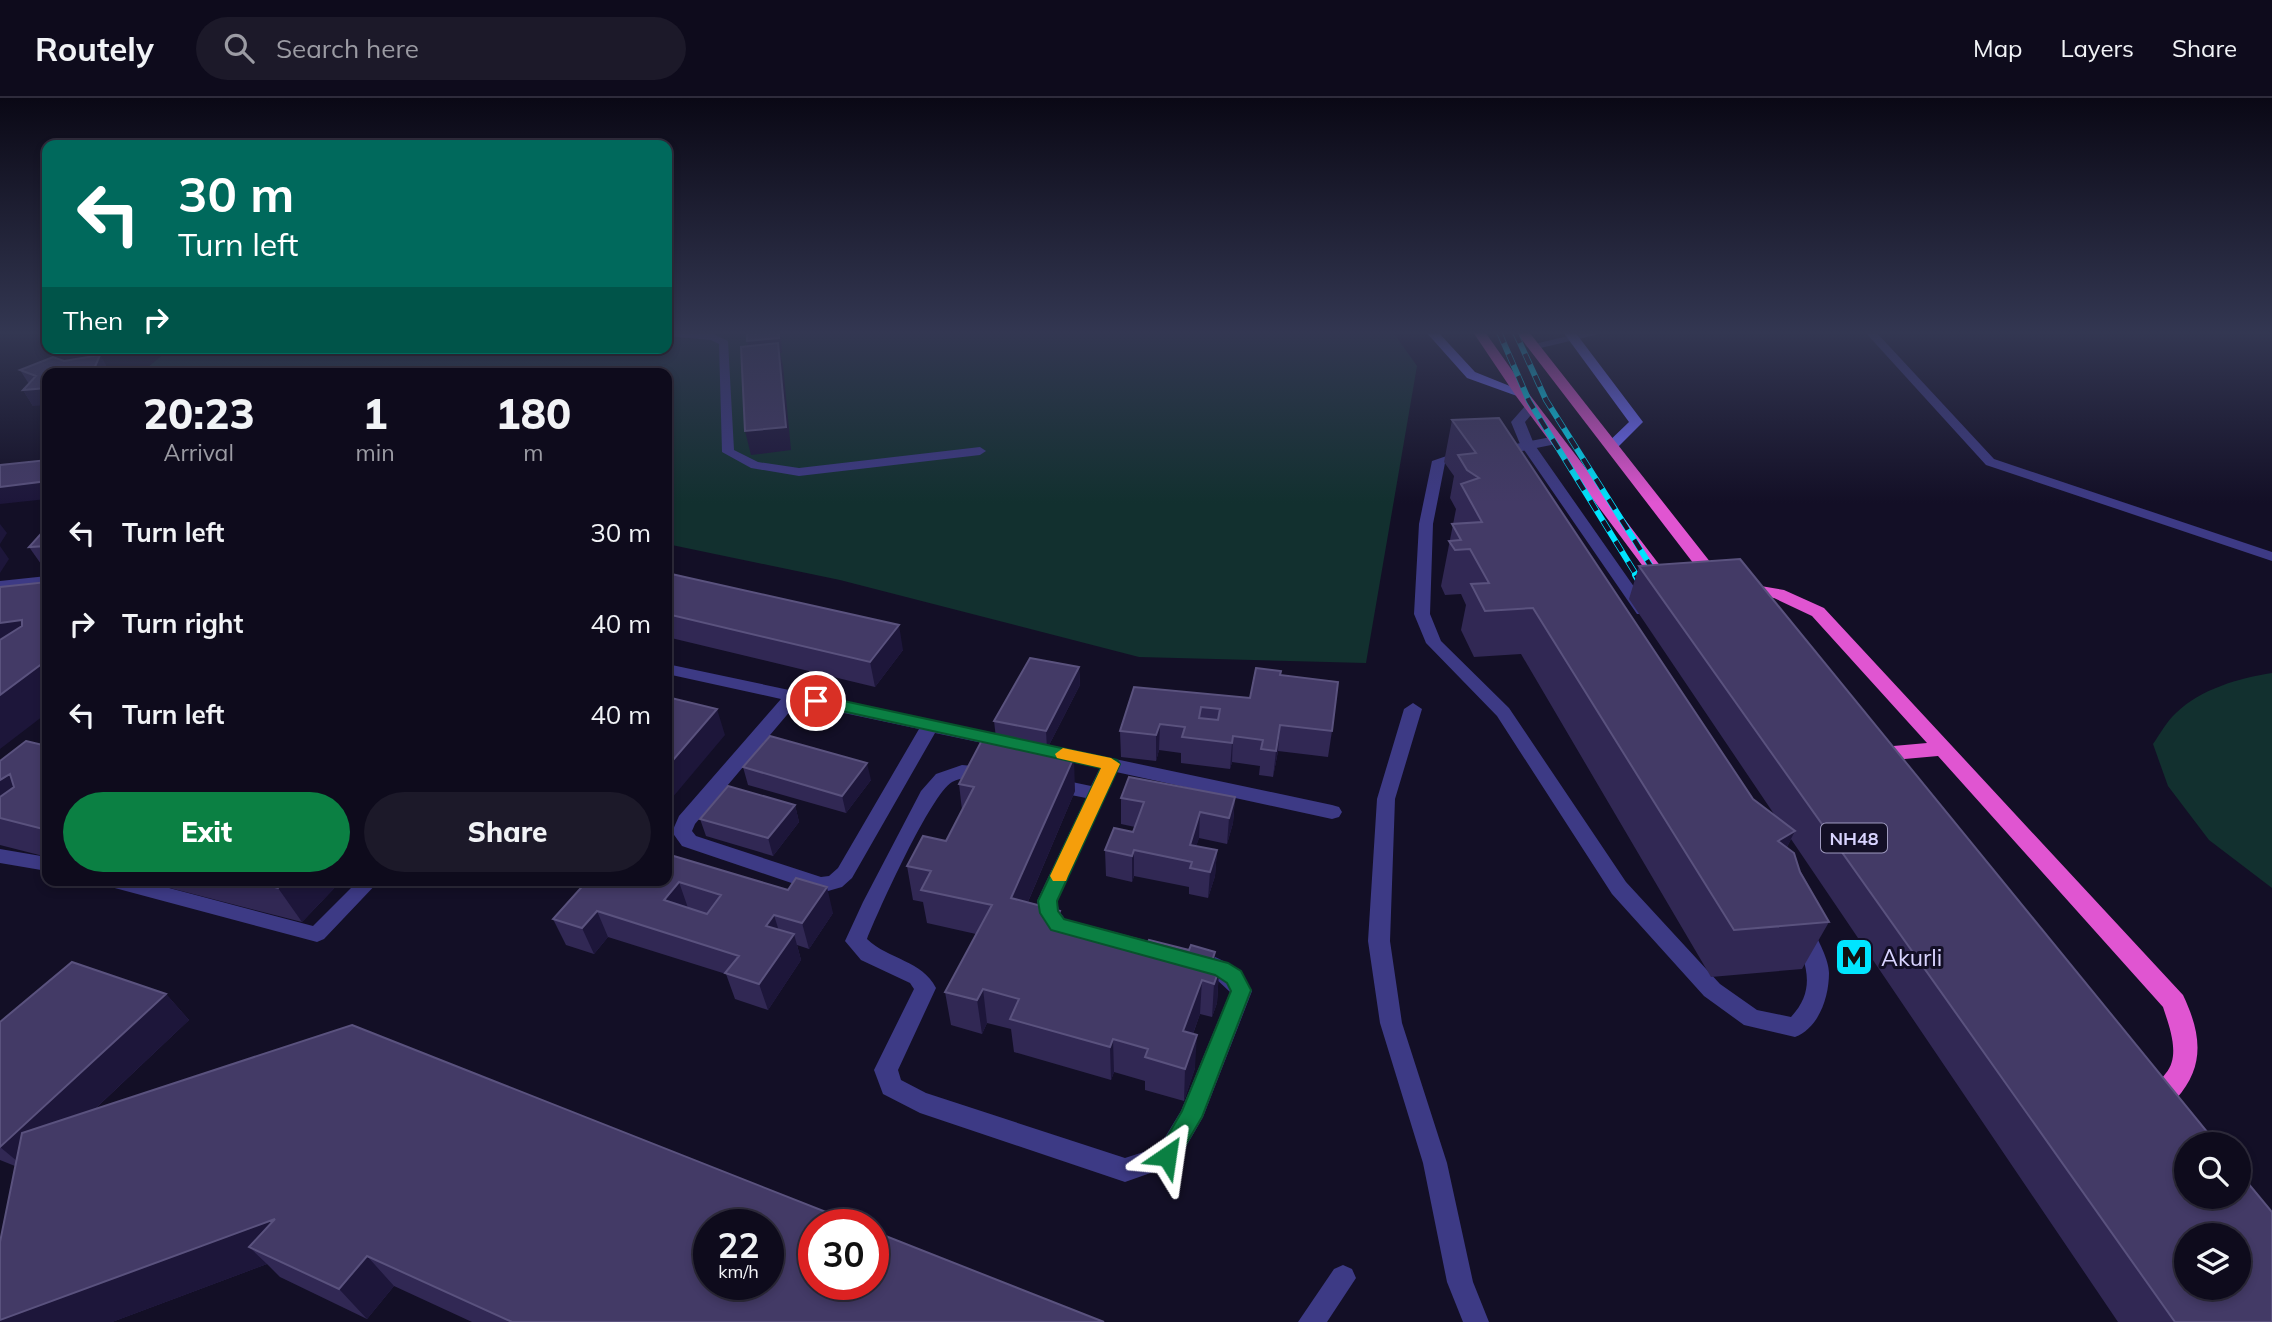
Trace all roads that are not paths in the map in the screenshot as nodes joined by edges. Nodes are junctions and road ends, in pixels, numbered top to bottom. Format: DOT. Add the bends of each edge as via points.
graph roads {
  1 [pos="726,389"];
  2 [pos="1501,389"];
  3 [pos="1518,389"];
  4 [pos="1566,389"];
  5 [pos="1611,389"];
  6 [pos="1923,389"];
  7 [pos="1526,401"];
  8 [pos="1556,440"];
  9 [pos="1527,444"];
  10 [pos="1611,446"];
  11 [pos="1505,450"];
  12 [pos="980,451"];
  13 [pos="1514,470"];
  14 [pos="2272,557"];
  15 [pos="42,582"];
  16 [pos="1718,584"];
  17 [pos="0,586"];
  18 [pos="1681,605"];
  19 [pos="1735,606"];
  20 [pos="1651,623"];
  21 [pos="672,669"];
  22 [pos="793,696"];
  23 [pos="1413,709"];
  24 [pos="930,725"];
  25 [pos="1943,749"];
  26 [pos="1111,764"];
  27 [pos="1010,777"];
  28 [pos="1877,778"];
  29 [pos="1035,782"];
  30 [pos="1097,794"];
  31 [pos="1332,812"];
  32 [pos="0,856"];
  33 [pos="42,863"];
  34 [pos="134,886"];
  35 [pos="365,886"];
  36 [pos="1796,912"];
  37 [pos="2164,1126"];
  38 [pos="1343,1278"];
  39 [pos="1311,1322"];
  40 [pos="1476,1322"];
  1 -- 12 [label="lane" via="728,453 755,465 799,472"];
  2 -- 7 [label="main road"];
  3 -- 7 [label="highway"];
  4 -- 10 [label="highway"];
  5 -- 10 [label="main road" via="1636,422"];
  6 -- 14 [label="lane" via="1990,462"];
  7 -- 8 [label="highway"];
  7 -- 9 [label="street" via="1518,422"];
  8 -- 9 [label="street"];
  8 -- 18 [label="highway"];
  9 -- 11 [label="street"];
  9 -- 20 [label="street"];
  10 -- 16 [label="highway"];
  11 -- 13 [label="street"];
  11 -- 36 [label="street" via="1439,461 1426,524 1422,614 1434,643 1503,712 1619,888 1712,990 1752,1018 1795,1027 1811,1010 1819,971"];
  15 -- 17 [label="street"];
  16 -- 19 [label="highway"];
  16 -- 25 [label="highway" via="1778,594 1818,612"];
  21 -- 22 [label="street"];
  22 -- 24 [label="street"];
  22 -- 24 [label="street" via="685,821 682,832 689,841 821,885 835,882 845,873"];
  23 -- 40 [label="street" via="1386,799 1379,941 1391,1023 1434,1163 1460,1282"];
  24 -- 26 [label="street"];
  25 -- 28 [label="highway" via="1855,751"];
  25 -- 37 [label="highway" via="2174,1002 2186,1044 2181,1074 2145,1103"];
  26 -- 30 [label="street"];
  26 -- 31 [label="street"];
  27 -- 30 [label="street" via="973,770 938,783 864,920 856,941 869,954 918,976 925,988 886,1070 891,1087 920,1102 1125,1170 1167,1156 1191,1117 1241,990 1234,977 1221,969 1058,925 1049,913 1047,901"];
  29 -- 30 [label="street"];
  32 -- 33 [label="lane"];
  34 -- 35 [label="lane" via="317,934"];
  38 -- 39 [label="street"];
}
